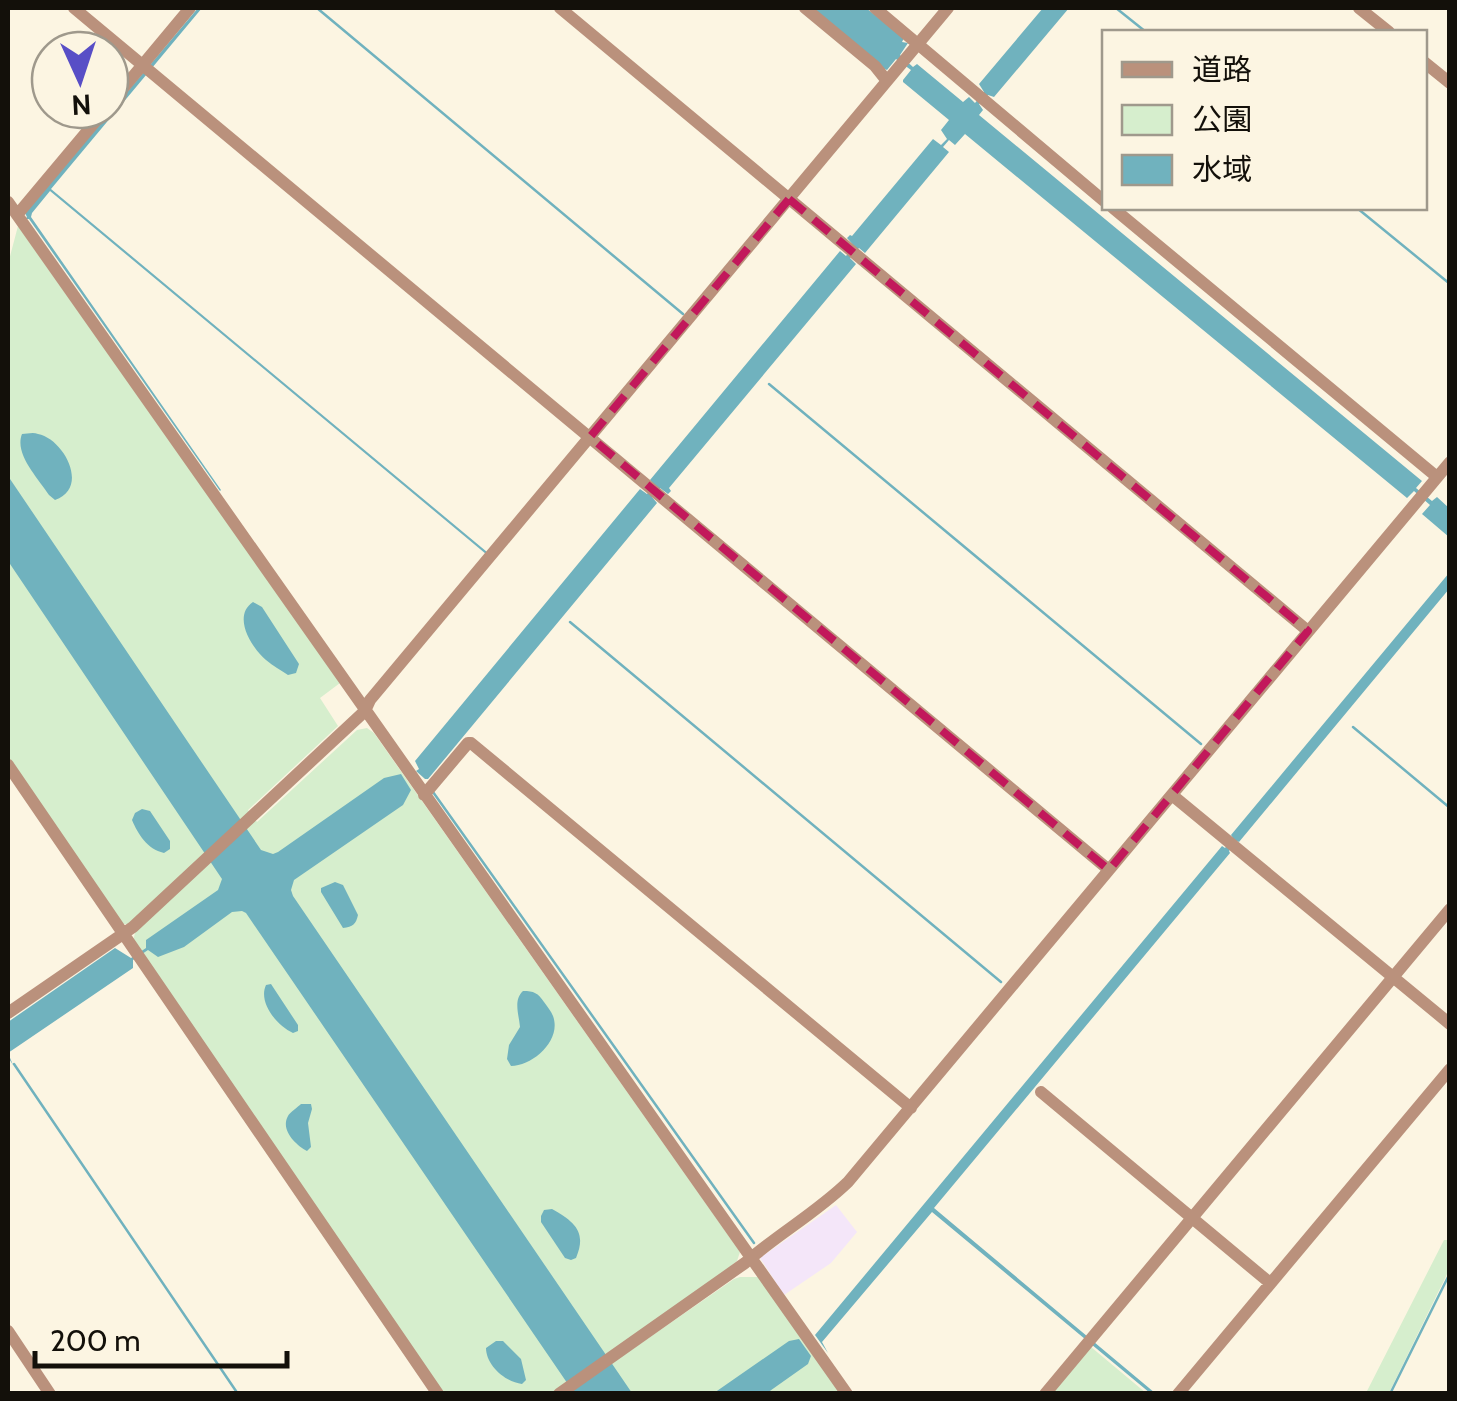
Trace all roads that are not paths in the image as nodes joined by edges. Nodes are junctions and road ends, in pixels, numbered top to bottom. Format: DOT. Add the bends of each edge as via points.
graph roads {
  1 [pos="74,8"];
  2 [pos="190,8"];
  3 [pos="560,8"];
  4 [pos="806,8"];
  5 [pos="875,8"];
  6 [pos="948,8"];
  7 [pos="1359,8"];
  8 [pos="1386,30"];
  9 [pos="918,44"];
  10 [pos="1427,64"];
  11 [pos="147,68"];
  12 [pos="887,81"];
  13 [pos="1450,83"];
  14 [pos="130,85"];
  15 [pos="89,130"];
  16 [pos="789,198"];
  17 [pos="1102,199"];
  18 [pos="8,202"];
  19 [pos="1115,210"];
  20 [pos="17,215"];
  21 [pos="590,437"];
  22 [pos="1450,462"];
  23 [pos="1437,477"];
  24 [pos="1308,631"];
  25 [pos="364,710"];
  26 [pos="8,765"];
  27 [pos="424,795"];
  28 [pos="1172,795"];
  29 [pos="1109,870"];
  30 [pos="1450,910"];
  31 [pos="123,935"];
  32 [pos="1393,977"];
  33 [pos="8,1014"];
  34 [pos="1450,1024"];
  35 [pos="1450,1069"];
  36 [pos="1042,1092"];
  37 [pos="911,1108"];
  38 [pos="1192,1218"];
  39 [pos="751,1257"];
  40 [pos="1270,1283"];
  41 [pos="8,1331"];
  42 [pos="50,1394"];
  43 [pos="438,1394"];
  44 [pos="559,1394"];
  45 [pos="847,1394"];
  46 [pos="1045,1394"];
  47 [pos="1178,1394"];
  1 -- 11 [label="street"];
  2 -- 11 [label="street"];
  3 -- 16 [label="street"];
  4 -- 12 [label="street"];
  5 -- 9 [label="street"];
  6 -- 9 [label="street"];
  7 -- 8 [label="street"];
  9 -- 12 [label="street"];
  9 -- 17 [label="street"];
  10 -- 13 [label="street"];
  11 -- 14 [label="street"];
  11 -- 21 [label="street"];
  12 -- 16 [label="street"];
  15 -- 20 [label="street"];
  16 -- 21 [label="street"];
  16 -- 24 [label="street"];
  18 -- 20 [label="street"];
  19 -- 23 [label="street"];
  20 -- 25 [label="street"];
  21 -- 25 [label="street"];
  21 -- 29 [label="street"];
  22 -- 23 [label="street"];
  23 -- 24 [label="street"];
  24 -- 28 [label="street"];
  25 -- 27 [label="street"];
  25 -- 31 [label="street"];
  26 -- 31 [label="street"];
  27 -- 37 [label="street" via="471,742"];
  27 -- 39 [label="street"];
  28 -- 29 [label="street"];
  28 -- 32 [label="street"];
  29 -- 37 [label="street"];
  30 -- 32 [label="street"];
  31 -- 33 [label="street"];
  31 -- 43 [label="street"];
  32 -- 34 [label="street"];
  32 -- 38 [label="street"];
  35 -- 40 [label="street"];
  36 -- 38 [label="street"];
  37 -- 39 [label="street" via="830,1200"];
  38 -- 40 [label="street"];
  38 -- 46 [label="street"];
  39 -- 44 [label="street"];
  39 -- 45 [label="street"];
  40 -- 47 [label="street"];
  41 -- 42 [label="street"];
}
